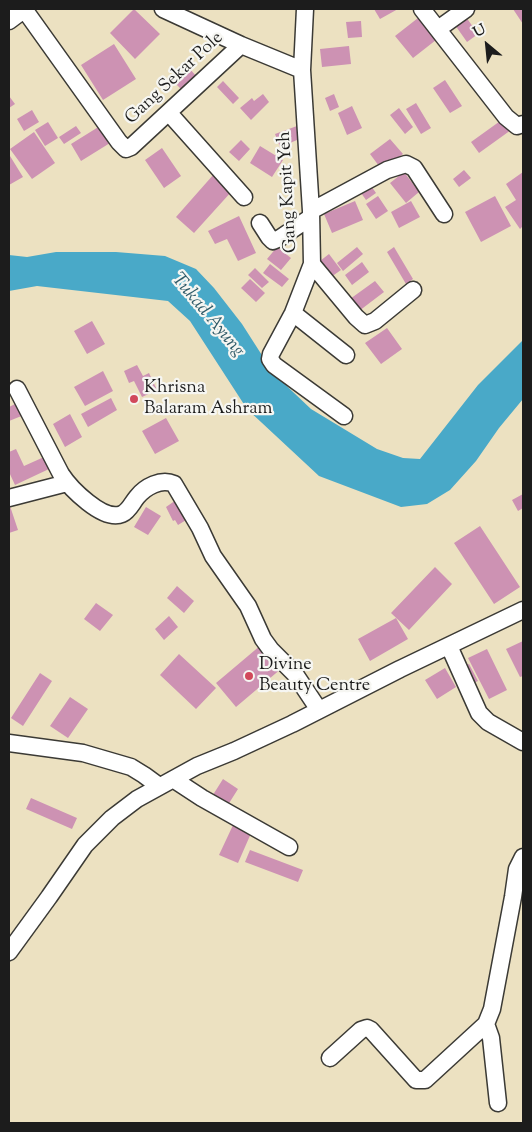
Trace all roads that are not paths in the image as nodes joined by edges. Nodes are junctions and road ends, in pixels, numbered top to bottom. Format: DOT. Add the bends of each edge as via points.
graph roads {
  1 [pos="25,9"];
  2 [pos="163,9"];
  3 [pos="422,9"];
  4 [pos="466,9"];
  5 [pos="301,13"];
  6 [pos="9,21"];
  7 [pos="438,29"];
  8 [pos="241,45"];
  9 [pos="302,70"];
  10 [pos="169,113"];
  11 [pos="523,124"];
  12 [pos="244,197"];
  13 [pos="311,214"];
  14 [pos="444,214"];
  15 [pos="260,222"];
  16 [pos="312,264"];
  17 [pos="412,290"];
  18 [pos="293,314"];
  19 [pos="346,355"];
  20 [pos="17,389"];
  21 [pos="344,416"];
  22 [pos="66,483"];
  23 [pos="9,498"];
  24 [pos="523,610"];
  25 [pos="449,646"];
  26 [pos="319,710"];
  27 [pos="523,742"];
  28 [pos="9,743"];
  29 [pos="166,783"];
  30 [pos="289,847"];
  31 [pos="523,857"];
  32 [pos="9,952"];
  33 [pos="486,1024"];
  34 [pos="330,1058"];
  35 [pos="498,1104"];
  1 -- 6 [label="street"];
  1 -- 10 [label="street, Gang Sekar Pole" via="126,149"];
  2 -- 8 [label="street"];
  3 -- 7 [label="street"];
  4 -- 7 [label="street"];
  5 -- 9 [label="street, Gang Kapit Yeh"];
  7 -- 11 [label="street" via="506,117 516,126"];
  8 -- 9 [label="street"];
  8 -- 10 [label="street, Gang Sekar Pole"];
  9 -- 13 [label="street, Gang Kapit Yeh"];
  10 -- 12 [label="street"];
  13 -- 14 [label="street" via="387,170 406,164 414,168"];
  13 -- 15 [label="street" via="273,240"];
  13 -- 16 [label="street, Gang Kapit Yeh"];
  16 -- 17 [label="street" via="365,325"];
  16 -- 18 [label="street, Gang Kapit Yeh"];
  18 -- 19 [label="street"];
  18 -- 21 [label="street, Gang Kapit Yeh" via="271,354 271,362"];
  20 -- 22 [label="street"];
  22 -- 23 [label="street"];
  22 -- 26 [label="street" via="86,502 119,515 154,484 168,481 174,484 217,562 248,606 263,639 295,674"];
  24 -- 25 [label="street"];
  25 -- 26 [label="street"];
  25 -- 27 [label="street" via="479,713 488,722"];
  26 -- 29 [label="street"];
  28 -- 29 [label="street" via="83,754 121,764"];
  29 -- 30 [label="street" via="202,798"];
  29 -- 32 [label="street" via="136,799 85,844"];
  31 -- 33 [label="street" via="517,869 492,1010"];
  33 -- 34 [label="street" via="425,1080 416,1080 367,1028"];
  33 -- 35 [label="street"];
}
